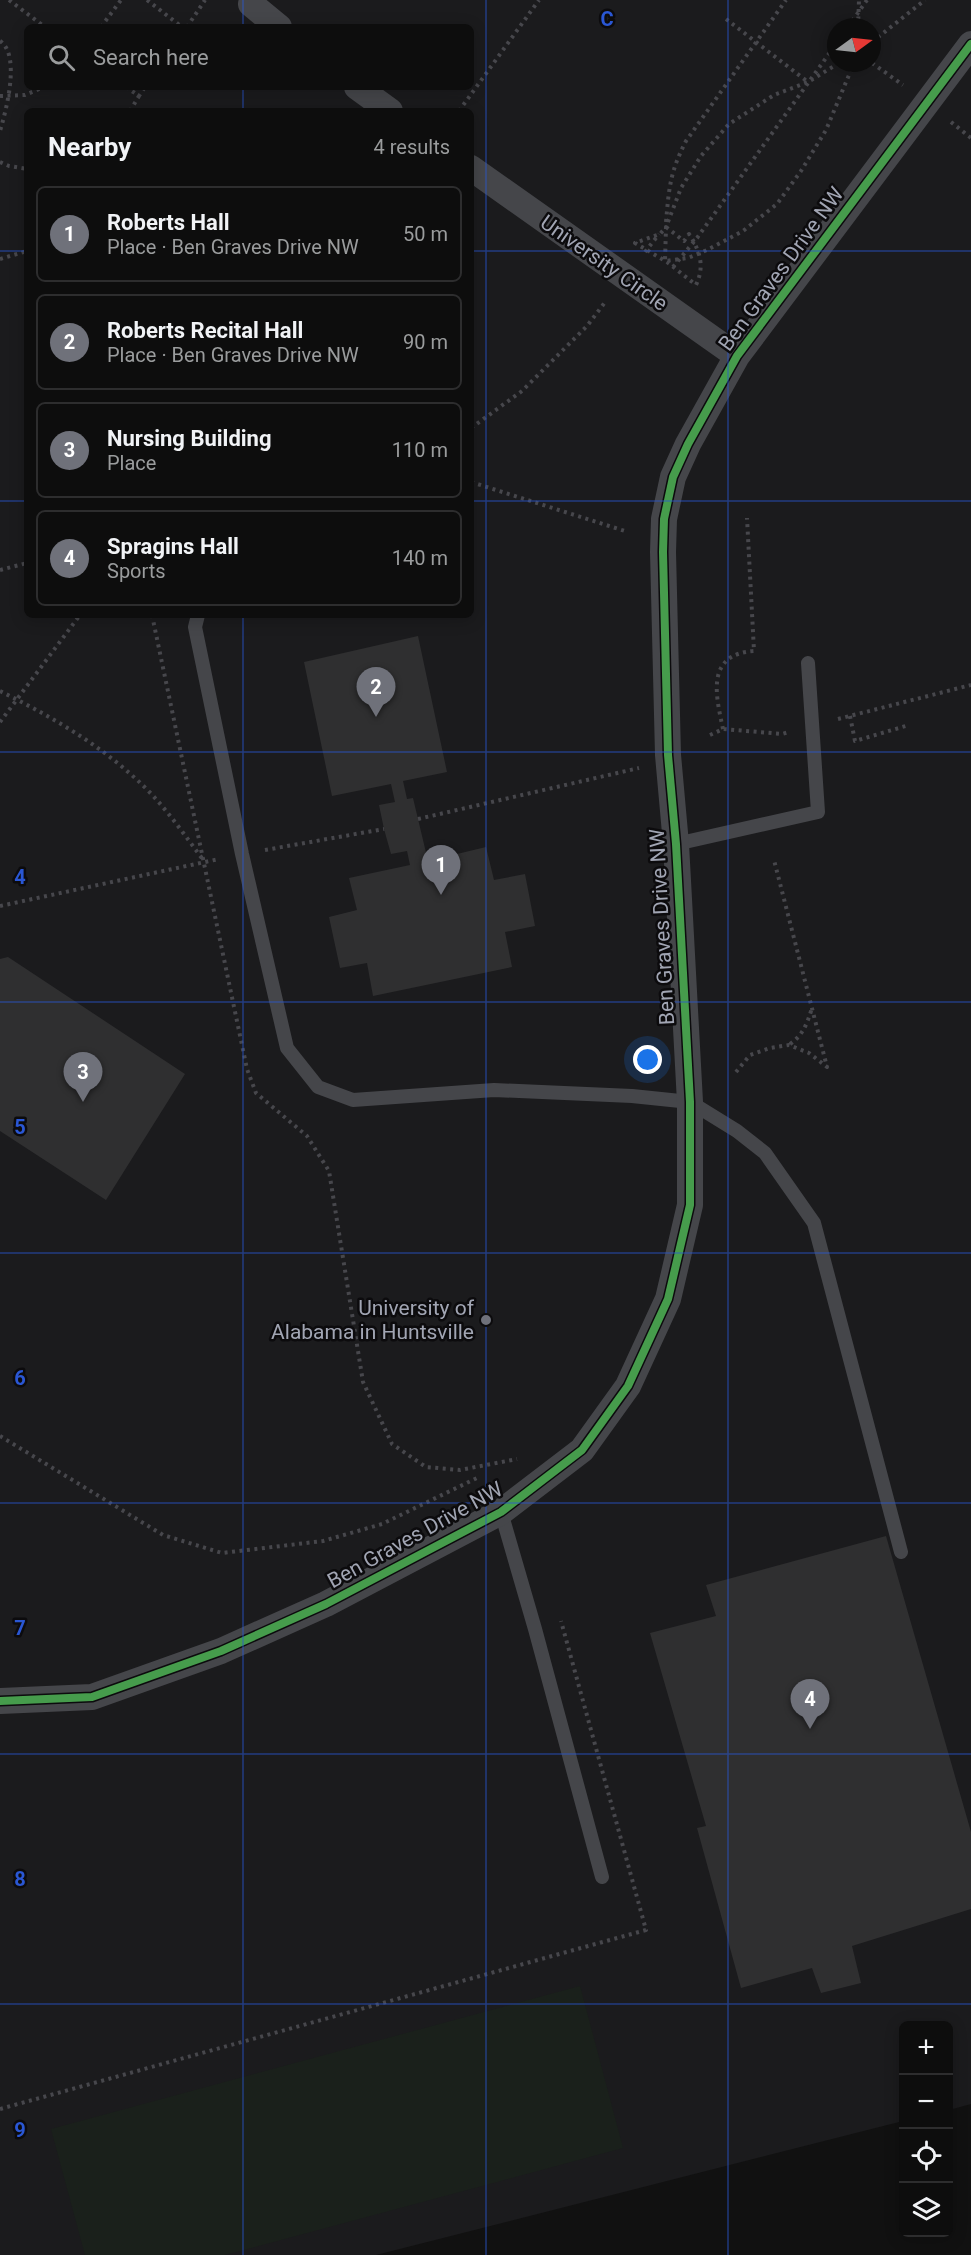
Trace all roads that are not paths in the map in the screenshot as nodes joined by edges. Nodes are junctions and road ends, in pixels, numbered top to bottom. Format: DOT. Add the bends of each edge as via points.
graph roads {
  1 [pos="251,4"];
  2 [pos="275,24"];
  3 [pos="971,44"];
  4 [pos="361,90"];
  5 [pos="386,108"];
  6 [pos="474,170"];
  7 [pos="737,356"];
  8 [pos="197,618"];
  9 [pos="808,663"];
  10 [pos="676,844"];
  11 [pos="690,1102"];
  12 [pos="501,1512"];
  13 [pos="902,1552"];
  14 [pos="0,1701"];
  15 [pos="602,1877"];
  1 -- 2 [label="street"];
  3 -- 7 [label="street, Ben Graves Drive NW"];
  4 -- 5 [label="street"];
  6 -- 7 [label="street, University Circle"];
  7 -- 10 [label="street, Ben Graves Drive NW" via="673,477 664,519 668,755"];
  8 -- 11 [label="lane" via="195,627 242,854 287,1048 318,1087 353,1100 494,1090"];
  9 -- 10 [label="lane" via="818,812"];
  10 -- 11 [label="street, Ben Graves Drive NW"];
  11 -- 12 [label="street, Ben Graves Drive NW" via="690,1205 669,1299 628,1386 582,1450"];
  11 -- 13 [label="lane" via="765,1153 814,1223"];
  12 -- 14 [label="street, Ben Graves Drive NW" via="326,1604 221,1651 92,1697"];
  12 -- 15 [label="lane"];
}
